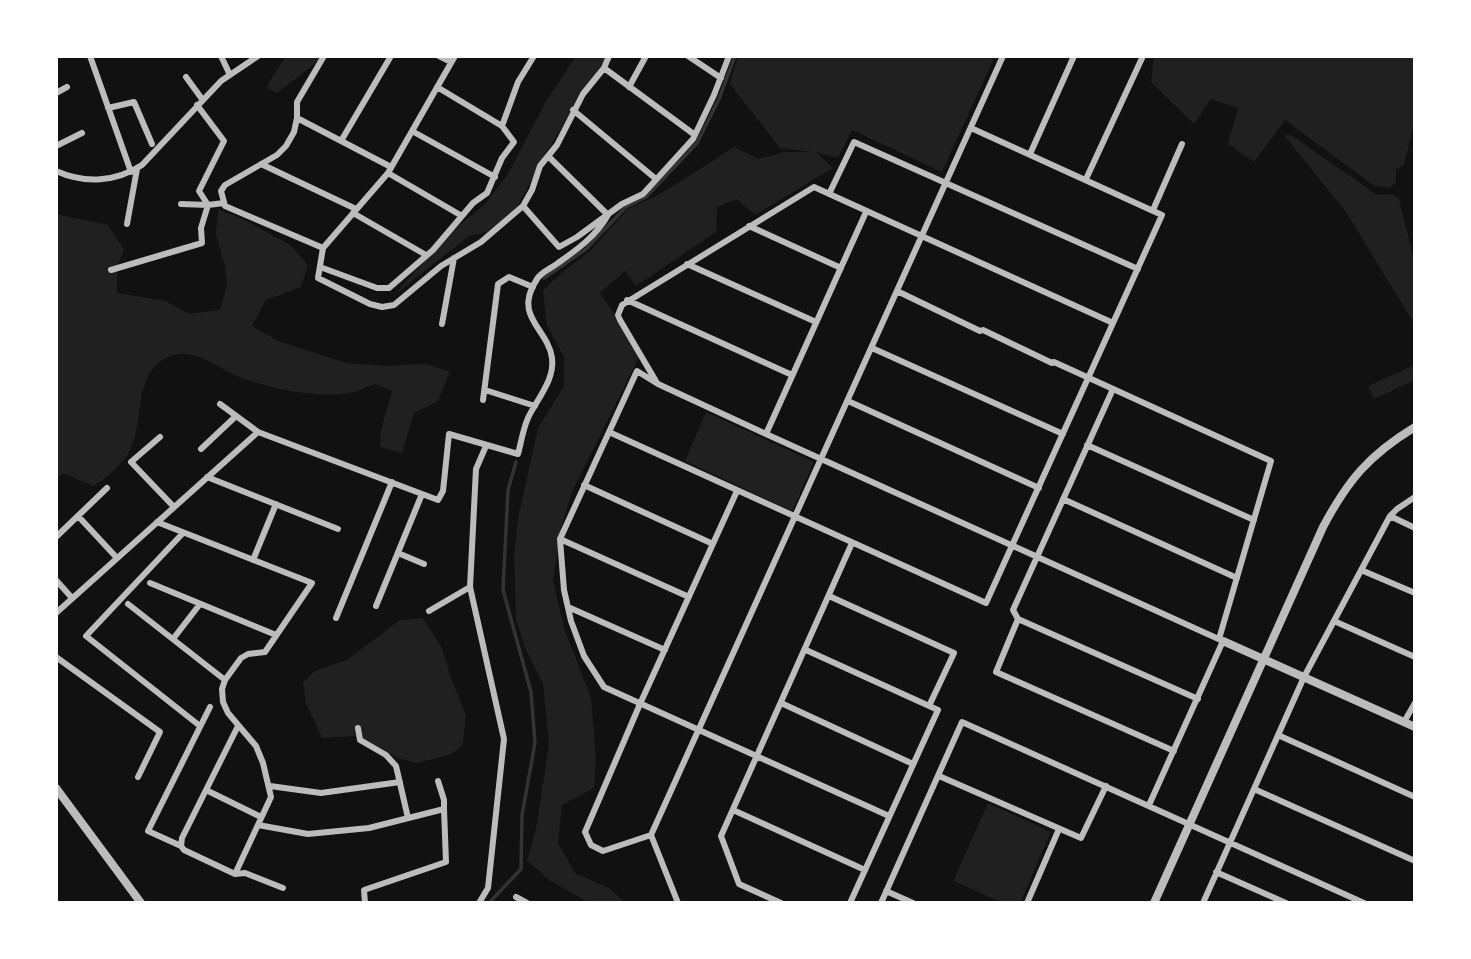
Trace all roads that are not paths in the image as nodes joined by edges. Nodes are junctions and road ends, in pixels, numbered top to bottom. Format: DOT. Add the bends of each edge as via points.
graph roads {
  1 [pos="90,56"];
  2 [pos="221,56"];
  3 [pos="258,56"];
  4 [pos="324,56"];
  5 [pos="391,56"];
  6 [pos="439,56"];
  7 [pos="534,56"];
  8 [pos="609,56"];
  9 [pos="646,56"];
  10 [pos="688,56"];
  11 [pos="729,56"];
  12 [pos="1003,56"];
  13 [pos="1074,56"];
  14 [pos="1143,56"];
  15 [pos="453,59"];
  16 [pos="604,68"];
  17 [pos="230,75"];
  18 [pos="186,77"];
  19 [pos="721,78"];
  20 [pos="67,87"];
  21 [pos="437,87"];
  22 [pos="629,87"];
  23 [pos="56,93"];
  24 [pos="200,102"];
  25 [pos="108,108"];
  26 [pos="573,110"];
  27 [pos="297,118"];
  28 [pos="502,126"];
  29 [pos="971,128"];
  30 [pos="412,131"];
  31 [pos="82,133"];
  32 [pos="695,135"];
  33 [pos="341,141"];
  34 [pos="152,144"];
  35 [pos="1182,144"];
  36 [pos="56,146"];
  37 [pos="1030,154"];
  38 [pos="548,156"];
  39 [pos="261,164"];
  40 [pos="390,170"];
  41 [pos="56,171"];
  42 [pos="134,171"];
  43 [pos="495,177"];
  44 [pos="656,179"];
  45 [pos="1086,179"];
  46 [pos="946,183"];
  47 [pos="829,194"];
  48 [pos="224,203"];
  49 [pos="181,204"];
  50 [pos="208,205"];
  51 [pos="523,206"];
  52 [pos="1153,210"];
  53 [pos="355,211"];
  54 [pos="866,212"];
  55 [pos="608,215"];
  56 [pos="462,216"];
  57 [pos="127,224"];
  58 [pos="749,226"];
  59 [pos="922,236"];
  60 [pos="323,248"];
  61 [pos="426,255"];
  62 [pos="454,258"];
  63 [pos="687,264"];
  64 [pos="320,267"];
  65 [pos="841,268"];
  66 [pos="1138,269"];
  67 [pos="111,270"];
  68 [pos="533,287"];
  69 [pos="897,291"];
  70 [pos="627,300"];
  71 [pos="816,322"];
  72 [pos="1113,323"];
  73 [pos="442,324"];
  74 [pos="872,348"];
  75 [pos="793,375"];
  76 [pos="1088,378"];
  77 [pos="657,384"];
  78 [pos="1112,389"];
  79 [pos="485,390"];
  80 [pos="483,400"];
  81 [pos="848,401"];
  82 [pos="220,404"];
  83 [pos="535,406"];
  84 [pos="236,416"];
  85 [pos="1415,427"];
  86 [pos="258,432"];
  87 [pos="609,432"];
  88 [pos="766,434"];
  89 [pos="1063,434"];
  90 [pos="160,437"];
  91 [pos="486,446"];
  92 [pos="1087,446"];
  93 [pos="201,449"];
  94 [pos="821,459"];
  95 [pos="207,477"];
  96 [pos="392,482"];
  97 [pos="583,485"];
  98 [pos="107,488"];
  99 [pos="1039,488"];
  100 [pos="737,491"];
  101 [pos="422,494"];
  102 [pos="1415,497"];
  103 [pos="1063,499"];
  104 [pos="276,505"];
  105 [pos="174,507"];
  106 [pos="78,516"];
  107 [pos="1390,516"];
  108 [pos="795,517"];
  109 [pos="1254,520"];
  110 [pos="157,522"];
  111 [pos="1415,528"];
  112 [pos="338,529"];
  113 [pos="183,533"];
  114 [pos="56,537"];
  115 [pos="560,540"];
  116 [pos="852,543"];
  117 [pos="713,544"];
  118 [pos="1013,546"];
  119 [pos="398,553"];
  120 [pos="1037,556"];
  121 [pos="117,558"];
  122 [pos="253,560"];
  123 [pos="424,564"];
  124 [pos="1361,570"];
  125 [pos="1237,578"];
  126 [pos="56,580"];
  127 [pos="150,583"];
  128 [pos="470,587"];
  129 [pos="1415,593"];
  130 [pos="829,596"];
  131 [pos="689,597"];
  132 [pos="72,598"];
  133 [pos="128,604"];
  134 [pos="200,604"];
  135 [pos="376,606"];
  136 [pos="568,607"];
  137 [pos="429,611"];
  138 [pos="56,613"];
  139 [pos="336,618"];
  140 [pos="1018,619"];
  141 [pos="1334,621"];
  142 [pos="276,635"];
  143 [pos="173,639"];
  144 [pos="1221,640"];
  145 [pos="665,650"];
  146 [pos="806,650"];
  147 [pos="56,656"];
  148 [pos="1415,657"];
  149 [pos="1263,658"];
  150 [pos="1304,677"];
  151 [pos="225,680"];
  152 [pos="1198,699"];
  153 [pos="781,703"];
  154 [pos="1415,703"];
  155 [pos="640,704"];
  156 [pos="929,706"];
  157 [pos="210,707"];
  158 [pos="1404,722"];
  159 [pos="200,726"];
  160 [pos="238,726"];
  161 [pos="1415,727"];
  162 [pos="358,728"];
  163 [pos="699,731"];
  164 [pos="1278,735"];
  165 [pos="1174,751"];
  166 [pos="757,757"];
  167 [pos="913,764"];
  168 [pos="138,776"];
  169 [pos="939,776"];
  170 [pos="438,781"];
  171 [pos="400,782"];
  172 [pos="270,786"];
  173 [pos="1106,786"];
  174 [pos="56,788"];
  175 [pos="1254,789"];
  176 [pos="206,790"];
  177 [pos="1415,796"];
  178 [pos="1149,805"];
  179 [pos="444,809"];
  180 [pos="733,810"];
  181 [pos="889,816"];
  182 [pos="261,817"];
  183 [pos="408,818"];
  184 [pos="1190,824"];
  185 [pos="258,825"];
  186 [pos="1059,829"];
  187 [pos="651,835"];
  188 [pos="1229,842"];
  189 [pos="181,846"];
  190 [pos="1415,861"];
  191 [pos="865,870"];
  192 [pos="1216,872"];
  193 [pos="235,874"];
  194 [pos="283,888"];
  195 [pos="886,891"];
  196 [pos="516,897"];
  197 [pos="1204,902"];
  198 [pos="141,903"];
  199 [pos="365,903"];
  200 [pos="480,903"];
  201 [pos="527,903"];
  202 [pos="678,903"];
  203 [pos="781,903"];
  204 [pos="850,903"];
  205 [pos="881,903"];
  206 [pos="913,903"];
  207 [pos="1027,903"];
  208 [pos="1154,903"];
  209 [pos="1286,903"];
  210 [pos="1364,903"];
  1 -- 25 [label="street"];
  2 -- 17 [label="street"];
  3 -- 17 [label="street"];
  4 -- 27 [label="street" via="297,102"];
  5 -- 33 [label="street"];
  6 -- 15 [label="street"];
  7 -- 28 [label="street" via="518,82"];
  8 -- 16 [label="street"];
  9 -- 22 [label="street"];
  10 -- 19 [label="street"];
  11 -- 19 [label="street"];
  12 -- 29 [label="street"];
  13 -- 37 [label="street"];
  14 -- 45 [label="street"];
  15 -- 21 [label="street"];
  16 -- 22 [label="street"];
  16 -- 26 [label="street"];
  17 -- 24 [label="street"];
  18 -- 24 [label="street"];
  19 -- 32 [label="street"];
  20 -- 23 [label="street"];
  21 -- 28 [label="street"];
  21 -- 30 [label="street"];
  22 -- 32 [label="street"];
  24 -- 42 [label="street"];
  24 -- 50 [label="street" via="224,141 199,191"];
  25 -- 34 [label="street" via="134,102"];
  25 -- 42 [label="street"];
  26 -- 38 [label="street"];
  26 -- 44 [label="street"];
  27 -- 33 [label="street"];
  27 -- 39 [label="street" via="286,146"];
  28 -- 43 [label="street" via="514,142"];
  29 -- 37 [label="street"];
  29 -- 46 [label="street"];
  30 -- 40 [label="street"];
  30 -- 43 [label="street"];
  31 -- 36 [label="street"];
  32 -- 44 [label="street"];
  33 -- 40 [label="street"];
  35 -- 52 [label="street"];
  37 -- 45 [label="street"];
  38 -- 51 [label="street"];
  38 -- 55 [label="street"];
  39 -- 48 [label="street" via="225,185 221,191"];
  39 -- 53 [label="street"];
  40 -- 53 [label="street"];
  40 -- 56 [label="street"];
  41 -- 42 [label="street" via="101,180"];
  42 -- 57 [label="street"];
  43 -- 56 [label="street" via="487,192"];
  44 -- 55 [label="street" via="643,194"];
  45 -- 52 [label="street"];
  46 -- 47 [label="street" via="854,142"];
  46 -- 59 [label="street"];
  46 -- 66 [label="street"];
  47 -- 54 [label="street"];
  47 -- 58 [label="street" via="814,187"];
  48 -- 50 [label="street"];
  48 -- 60 [label="street"];
  49 -- 50 [label="street"];
  50 -- 67 [label="street" via="202,243"];
  51 -- 55 [label="street" via="559,247"];
  51 -- 62 [label="street"];
  52 -- 66 [label="street" via="1162,215"];
  53 -- 60 [label="street"];
  53 -- 61 [label="street"];
  54 -- 59 [label="street"];
  54 -- 65 [label="street"];
  55 -- 68 [label="street" via="583,246 538,277"];
  56 -- 61 [label="street"];
  58 -- 63 [label="street"];
  58 -- 65 [label="street"];
  59 -- 69 [label="street"];
  59 -- 72 [label="street"];
  60 -- 64 [label="street"];
  61 -- 64 [label="street" via="384,289"];
  62 -- 64 [label="street" via="400,302 388,306 370,304 318,278"];
  62 -- 73 [label="street"];
  63 -- 70 [label="street"];
  63 -- 71 [label="street"];
  65 -- 71 [label="street"];
  66 -- 72 [label="street"];
  68 -- 79 [label="street" via="509,277 498,285"];
  68 -- 83 [label="street" via="528,312 552,355"];
  69 -- 74 [label="street"];
  69 -- 76 [label="street"];
  70 -- 75 [label="street"];
  70 -- 77 [label="street" via="619,309 620,320"];
  71 -- 75 [label="street"];
  72 -- 76 [label="street"];
  74 -- 81 [label="street"];
  74 -- 89 [label="street"];
  75 -- 88 [label="street"];
  76 -- 78 [label="street"];
  76 -- 89 [label="street"];
  77 -- 87 [label="street" via="636,372"];
  77 -- 88 [label="street"];
  78 -- 92 [label="street"];
  78 -- 109 [label="street" via="1271,461"];
  79 -- 80 [label="street"];
  79 -- 83 [label="street"];
  81 -- 94 [label="street"];
  81 -- 99 [label="street"];
  82 -- 84 [label="street"];
  83 -- 91 [label="street" via="518,454"];
  84 -- 86 [label="street"];
  84 -- 93 [label="street"];
  85 -- 149 [label="street" via="1384,446 1339,496"];
  86 -- 95 [label="street"];
  86 -- 96 [label="street"];
  87 -- 97 [label="street"];
  87 -- 100 [label="street"];
  88 -- 94 [label="street"];
  89 -- 99 [label="street"];
  90 -- 105 [label="street" via="131,462"];
  91 -- 101 [label="street" via="449,434 443,491 438,500"];
  91 -- 128 [label="street" via="476,469"];
  92 -- 103 [label="street"];
  92 -- 109 [label="street"];
  94 -- 108 [label="street"];
  94 -- 118 [label="street"];
  95 -- 104 [label="street"];
  95 -- 105 [label="street"];
  96 -- 101 [label="street"];
  96 -- 139 [label="street"];
  97 -- 115 [label="street"];
  97 -- 117 [label="street"];
  98 -- 106 [label="street"];
  99 -- 118 [label="street"];
  100 -- 108 [label="street"];
  100 -- 117 [label="street"];
  101 -- 119 [label="street"];
  102 -- 107 [label="street"];
  103 -- 120 [label="street"];
  103 -- 125 [label="street"];
  104 -- 112 [label="street"];
  104 -- 122 [label="street"];
  105 -- 110 [label="street"];
  106 -- 114 [label="street"];
  106 -- 121 [label="street"];
  107 -- 111 [label="street"];
  107 -- 124 [label="street"];
  108 -- 116 [label="street"];
  108 -- 163 [label="street"];
  109 -- 125 [label="street"];
  110 -- 113 [label="street"];
  110 -- 121 [label="street"];
  113 -- 122 [label="street"];
  113 -- 159 [label="street" via="86,636"];
  115 -- 131 [label="street"];
  115 -- 136 [label="street"];
  116 -- 118 [label="street" via="986,603"];
  116 -- 130 [label="street"];
  117 -- 131 [label="street"];
  118 -- 120 [label="street"];
  119 -- 123 [label="street"];
  119 -- 135 [label="street"];
  120 -- 140 [label="street" via="1013,610"];
  120 -- 144 [label="street"];
  121 -- 132 [label="street"];
  122 -- 142 [label="street" via="312,583"];
  124 -- 129 [label="street"];
  124 -- 141 [label="street"];
  125 -- 144 [label="street"];
  126 -- 132 [label="street"];
  127 -- 134 [label="street"];
  128 -- 137 [label="street"];
  128 -- 200 [label="street" via="504,739 488,888"];
  130 -- 146 [label="street"];
  130 -- 156 [label="street" via="954,653"];
  131 -- 145 [label="street"];
  132 -- 138 [label="street"];
  133 -- 143 [label="street"];
  134 -- 142 [label="street"];
  134 -- 143 [label="street"];
  136 -- 145 [label="street"];
  136 -- 155 [label="street" via="584,656 604,687"];
  140 -- 152 [label="street"];
  140 -- 165 [label="street" via="996,672"];
  141 -- 148 [label="street"];
  141 -- 150 [label="street"];
  142 -- 151 [label="street" via="265,652 241,658"];
  143 -- 151 [label="street"];
  144 -- 149 [label="street"];
  144 -- 152 [label="street"];
  145 -- 155 [label="street"];
  146 -- 153 [label="street"];
  146 -- 156 [label="street"];
  147 -- 168 [label="street" via="160,733"];
  149 -- 150 [label="street"];
  149 -- 184 [label="street"];
  150 -- 158 [label="street"];
  150 -- 164 [label="street"];
  151 -- 160 [label="street" via="223,702"];
  152 -- 165 [label="street"];
  153 -- 166 [label="street"];
  153 -- 167 [label="street"];
  154 -- 158 [label="street"];
  155 -- 163 [label="street"];
  155 -- 187 [label="street" via="585,832 594,848 603,851"];
  156 -- 167 [label="street" via="938,710"];
  157 -- 159 [label="street"];
  158 -- 161 [label="street"];
  159 -- 189 [label="street" via="148,831"];
  160 -- 172 [label="street" via="256,746"];
  160 -- 176 [label="street"];
  162 -- 171 [label="street" via="360,740 396,766"];
  163 -- 166 [label="street"];
  163 -- 187 [label="street"];
  164 -- 175 [label="street"];
  164 -- 177 [label="street"];
  165 -- 178 [label="street"];
  166 -- 180 [label="street"];
  166 -- 181 [label="street"];
  167 -- 181 [label="street"];
  169 -- 173 [label="street" via="962,722"];
  169 -- 186 [label="street"];
  169 -- 195 [label="street"];
  170 -- 179 [label="street"];
  171 -- 172 [label="street" via="321,793"];
  171 -- 183 [label="street"];
  172 -- 182 [label="street" via="271,797"];
  173 -- 178 [label="street"];
  173 -- 186 [label="street" via="1081,838"];
  174 -- 198 [label="street"];
  175 -- 188 [label="street"];
  175 -- 190 [label="street"];
  176 -- 182 [label="street"];
  176 -- 189 [label="street"];
  178 -- 184 [label="street"];
  179 -- 183 [label="street"];
  179 -- 199 [label="street" via="446,862 364,890"];
  180 -- 191 [label="street"];
  180 -- 203 [label="street" via="721,836 739,884"];
  181 -- 191 [label="street"];
  182 -- 185 [label="street"];
  183 -- 185 [label="street" via="369,828 309,834"];
  184 -- 188 [label="street"];
  184 -- 208 [label="street"];
  185 -- 193 [label="street"];
  186 -- 207 [label="street"];
  187 -- 202 [label="street"];
  188 -- 192 [label="street"];
  188 -- 210 [label="street"];
  189 -- 193 [label="street"];
  191 -- 204 [label="street"];
  192 -- 197 [label="street"];
  192 -- 209 [label="street"];
  193 -- 194 [label="street" via="245,873"];
  195 -- 205 [label="street"];
  195 -- 206 [label="street"];
  196 -- 201 [label="street"];
}
